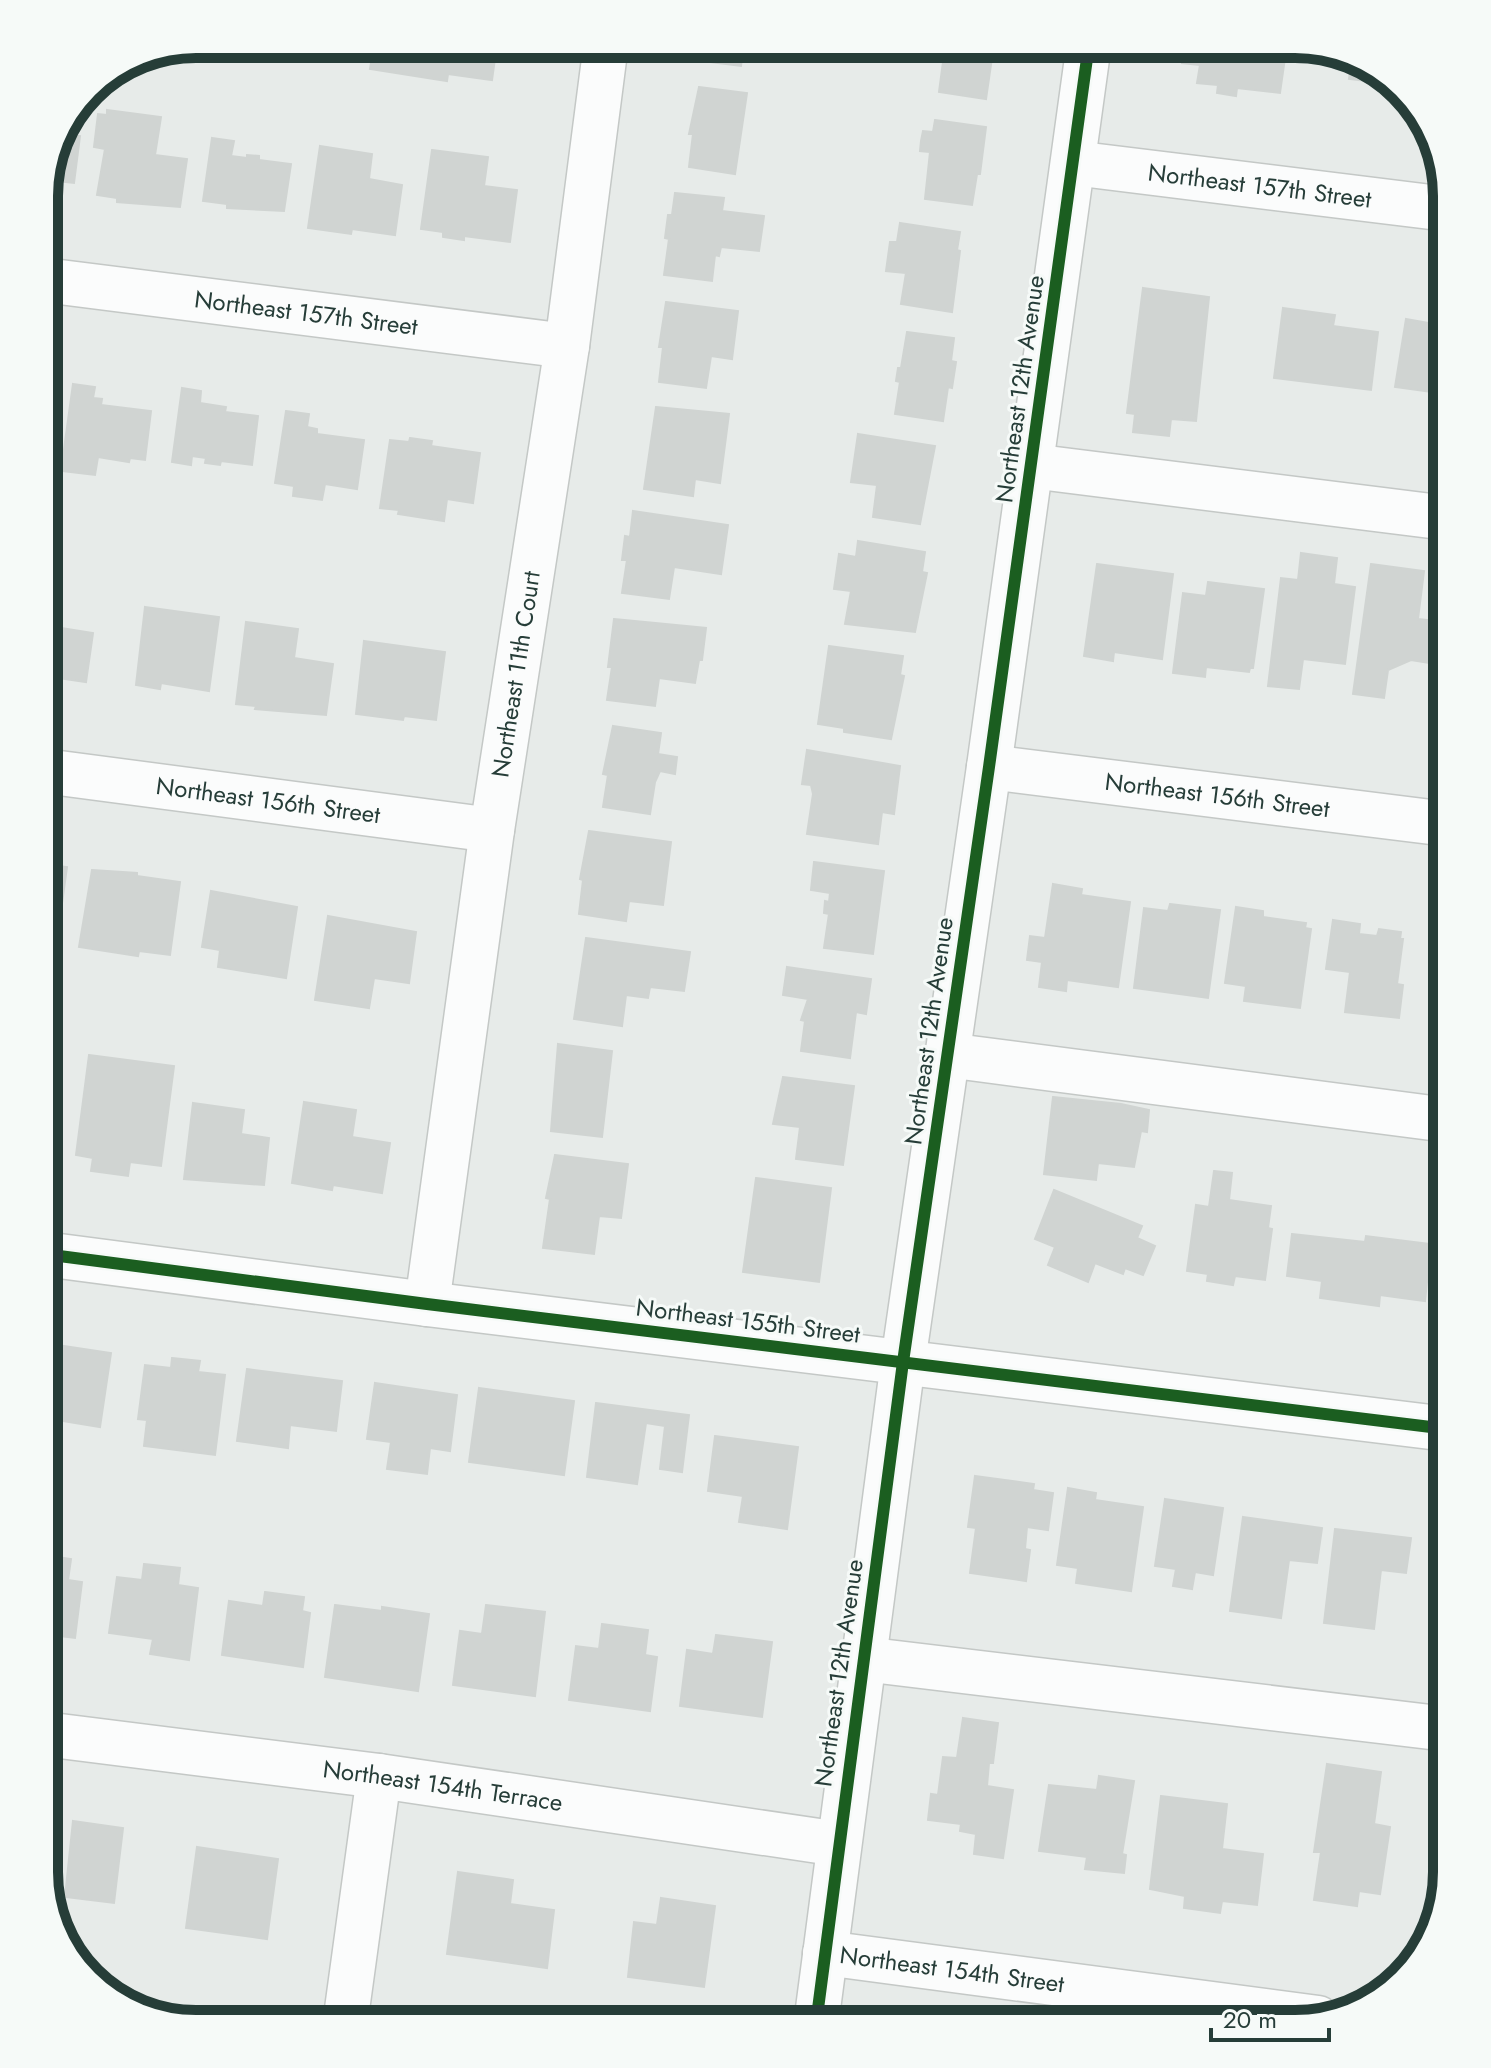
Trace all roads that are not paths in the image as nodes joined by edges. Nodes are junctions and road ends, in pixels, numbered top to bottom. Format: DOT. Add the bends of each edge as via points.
graph roads {
  1 [pos="604,58"];
  2 [pos="1087,58"];
  3 [pos="1073,163"];
  4 [pos="1433,207"];
  5 [pos="58,282"];
  6 [pos="567,346"];
  7 [pos="1031,466"];
  8 [pos="1433,516"];
  9 [pos="989,767"];
  10 [pos="58,773"];
  11 [pos="1433,822"];
  12 [pos="492,830"];
  13 [pos="947,1055"];
  14 [pos="1433,1118"];
  15 [pos="58,1256"];
  16 [pos="427,1304"];
  17 [pos="903,1362"];
  18 [pos="1433,1427"];
  19 [pos="863,1659"];
  20 [pos="1433,1727"];
  21 [pos="58,1736"];
  22 [pos="379,1776"];
  23 [pos="839,1844"];
  24 [pos="825,1953"];
  25 [pos="347,2010"];
  26 [pos="818,2010"];
  27 [pos="1257,2010"];
  1 -- 6 [label="street, Northeast 11th Court"];
  2 -- 3 [label="street, Northeast 12th Avenue"];
  3 -- 4 [label="street, Northeast 157th Street"];
  3 -- 7 [label="street, Northeast 12th Avenue"];
  5 -- 6 [label="street, Northeast 157th Street"];
  6 -- 12 [label="street, Northeast 11th Court"];
  7 -- 8 [label="street"];
  7 -- 9 [label="street, Northeast 12th Avenue"];
  9 -- 11 [label="street, Northeast 156th Street"];
  9 -- 13 [label="street, Northeast 12th Avenue"];
  10 -- 12 [label="street, Northeast 156th Street"];
  12 -- 16 [label="street, Northeast 11th Court"];
  13 -- 14 [label="street"];
  13 -- 17 [label="street, Northeast 12th Avenue"];
  15 -- 16 [label="street, Northeast 155th Street"];
  16 -- 17 [label="street, Northeast 155th Street"];
  17 -- 18 [label="street, Northeast 155th Street"];
  17 -- 19 [label="street, Northeast 12th Avenue"];
  19 -- 20 [label="street"];
  19 -- 23 [label="street, Northeast 12th Avenue"];
  21 -- 22 [label="street, Northeast 154th Terrace"];
  22 -- 23 [label="street, Northeast 154th Terrace"];
  22 -- 25 [label="street"];
  23 -- 24 [label="street, Northeast 12th Avenue"];
  24 -- 26 [label="street, Northeast 12th Avenue"];
  24 -- 27 [label="street, Northeast 154th Street"];
}
